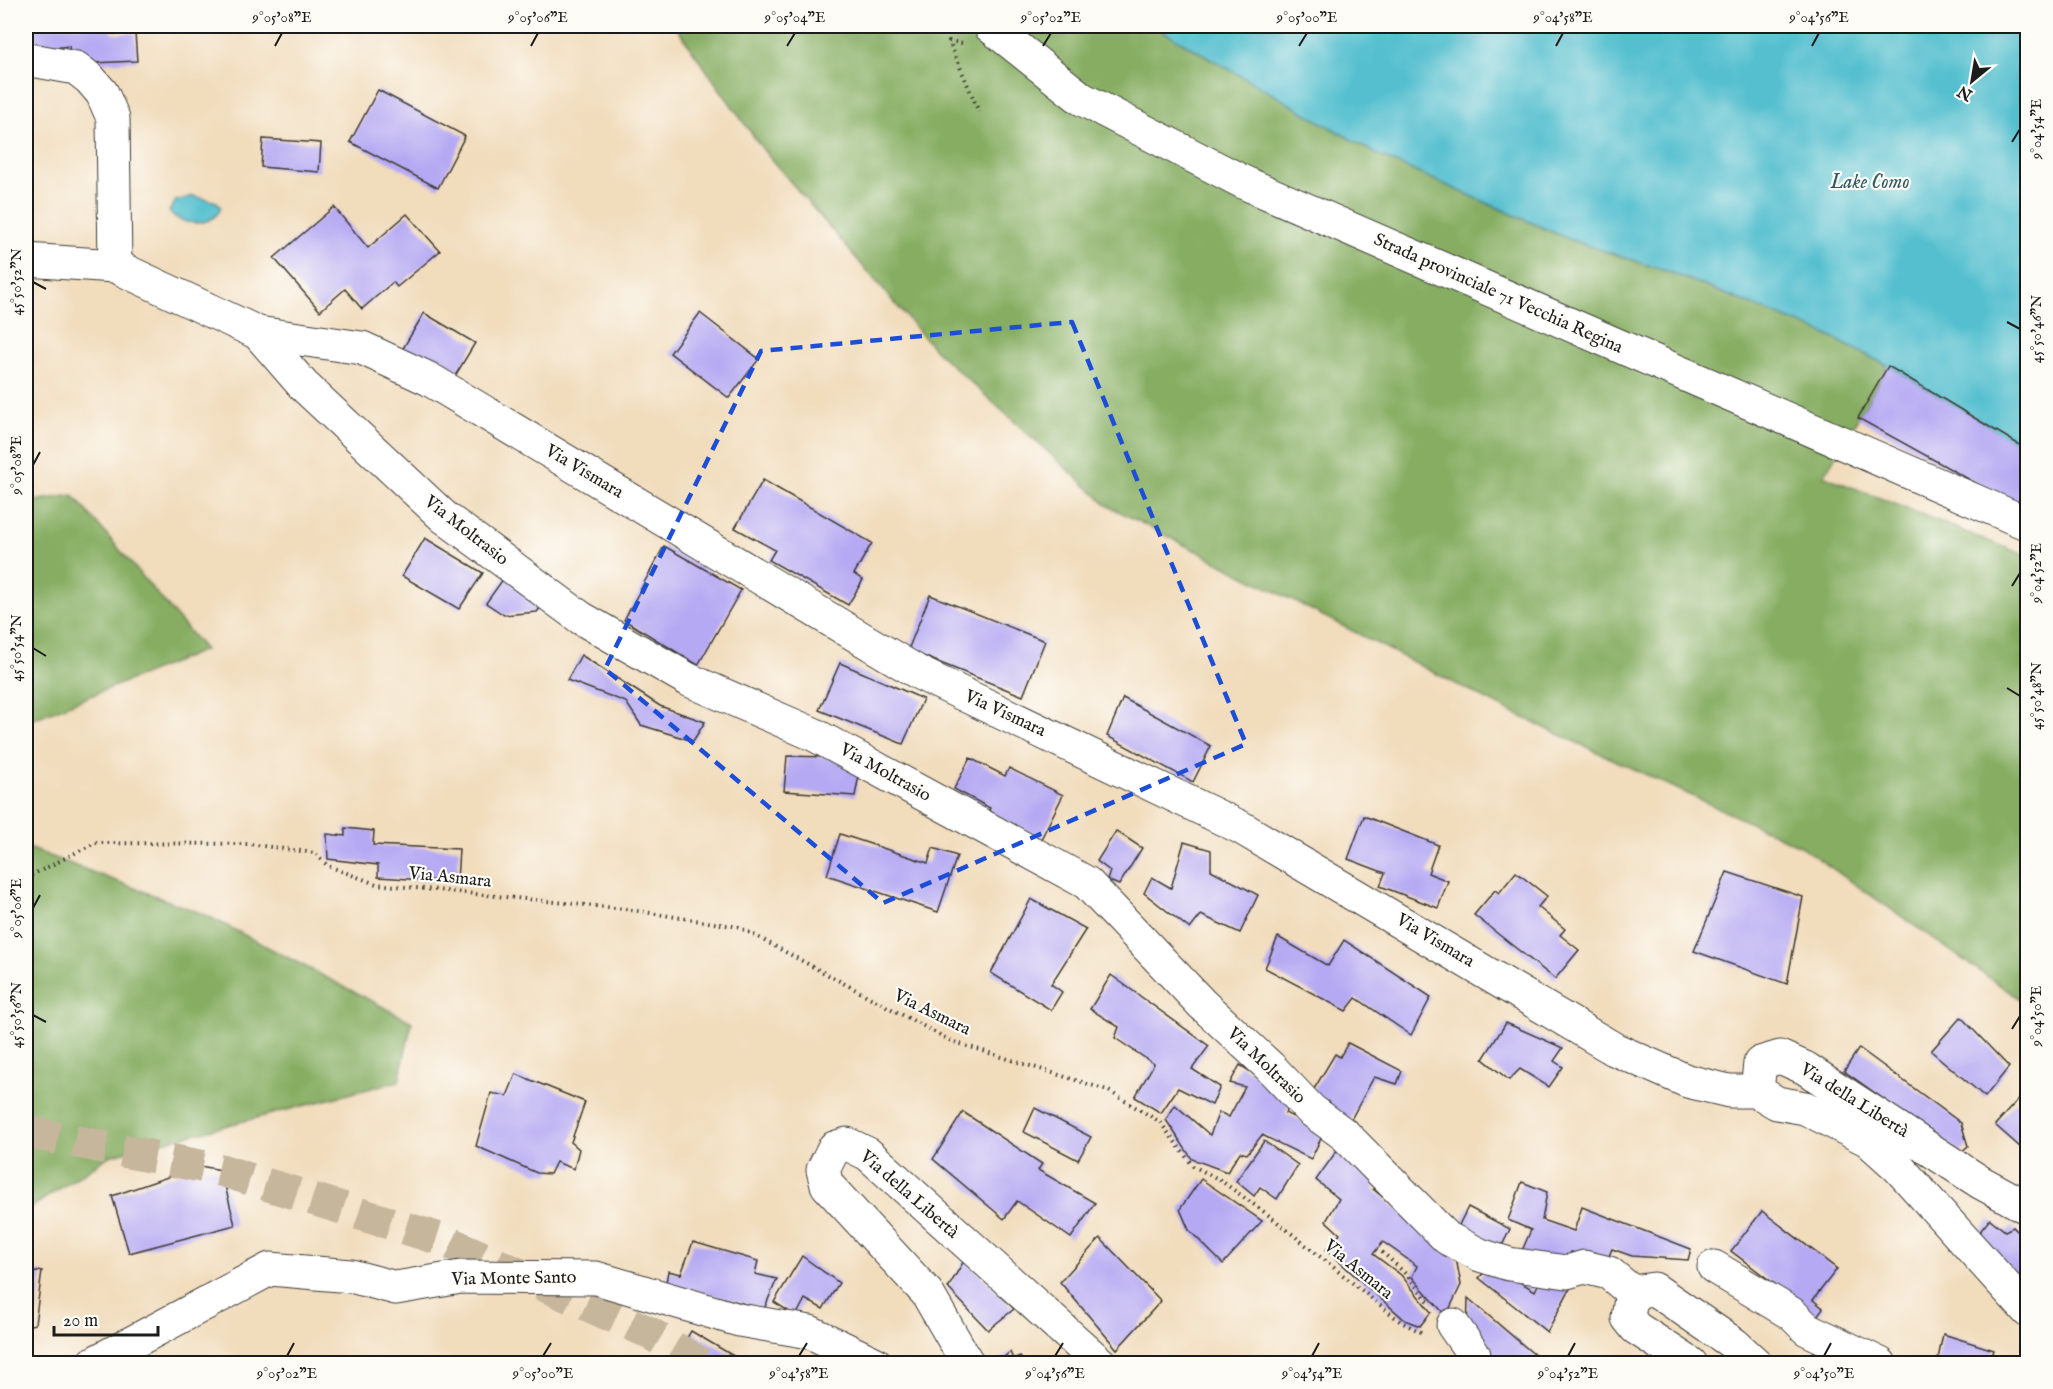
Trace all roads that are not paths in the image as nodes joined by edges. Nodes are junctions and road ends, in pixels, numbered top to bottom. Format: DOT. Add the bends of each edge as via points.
graph roads {
  1 [pos="990,26"];
  2 [pos="26,59"];
  3 [pos="26,260"];
  4 [pos="115,266"];
  5 [pos="258,333"];
  6 [pos="2028,524"];
  7 [pos="1757,1091"];
  8 [pos="2028,1208"];
  9 [pos="1714,1267"];
  10 [pos="1632,1292"];
  11 [pos="2028,1311"];
  12 [pos="1441,1331"];
  13 [pos="92,1364"];
  14 [pos="876,1364"];
  15 [pos="968,1364"];
  16 [pos="1101,1364"];
  17 [pos="1473,1364"];
  18 [pos="1691,1364"];
  19 [pos="1756,1364"];
  20 [pos="1880,1364"];
  1 -- 6 [label="street, Strada provinciale 71 Vecchia Regina" via="1082,99 1245,183"];
  2 -- 4 [label="street" via="76,68 106,101 113,118"];
  3 -- 4 [label="street"];
  4 -- 5 [label="street"];
  5 -- 7 [label="street, Via Vismara" via="362,348 429,379 919,673 1240,826 1614,1049 1687,1081 1729,1091"];
  5 -- 10 [label="street, Via Moltrasio" via="303,385 444,517 581,618 689,680 813,734 1087,883 1202,1004 1311,1110 1345,1135 1448,1238 1480,1255 1520,1265 1567,1272 1584,1267 1609,1273"];
  7 -- 8 [label="street, Via della Libertà" via="1760,1063 1780,1057 1805,1068 1980,1182"];
  7 -- 11 [label="street, Via della Libertà" via="1777,1102 1805,1108 1868,1140 1898,1167"];
  9 -- 20 [label="street" via="1792,1314 1807,1329"];
  10 -- 18 [label="street" via="1628,1318 1636,1328"];
  10 -- 19 [label="street" via="1654,1289 1734,1344"];
  12 -- 17 [label="street" via="1474,1355"];
  13 -- 14 [label="street, Via Monte Santo" via="270,1269 351,1276 396,1288 461,1277 596,1278 739,1320 810,1332"];
  15 -- 16 [label="street, Via della Libertà" via="927,1293 827,1185 823,1170 834,1148 847,1143 868,1154"];
}
